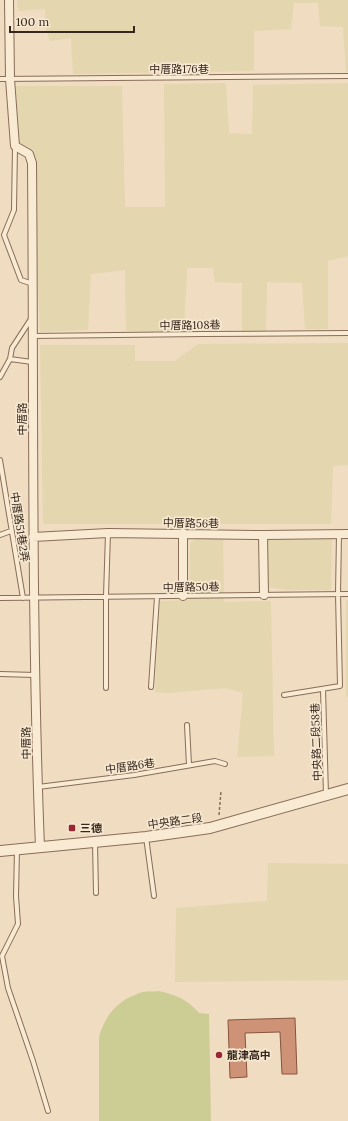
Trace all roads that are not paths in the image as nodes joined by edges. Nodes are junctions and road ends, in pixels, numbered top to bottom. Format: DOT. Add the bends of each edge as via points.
graph roads {
  1 [pos="9,0"];
  2 [pos="348,76"];
  3 [pos="0,79"];
  4 [pos="10,79"];
  5 [pos="15,146"];
  6 [pos="2,236"];
  7 [pos="33,284"];
  8 [pos="33,316"];
  9 [pos="348,333"];
  10 [pos="32,336"];
  11 [pos="10,359"];
  12 [pos="32,362"];
  13 [pos="0,377"];
  14 [pos="0,460"];
  15 [pos="11,531"];
  16 [pos="108,533"];
  17 [pos="183,533"];
  18 [pos="0,534"];
  19 [pos="338,534"];
  20 [pos="348,534"];
  21 [pos="263,535"];
  22 [pos="33,537"];
  23 [pos="338,594"];
  24 [pos="348,594"];
  25 [pos="264,595"];
  26 [pos="106,596"];
  27 [pos="183,596"];
  28 [pos="34,597"];
  29 [pos="158,597"];
  30 [pos="0,598"];
  31 [pos="23,598"];
  32 [pos="0,674"];
  33 [pos="35,675"];
  34 [pos="151,687"];
  35 [pos="106,688"];
  36 [pos="323,689"];
  37 [pos="284,695"];
  38 [pos="187,726"];
  39 [pos="225,764"];
  40 [pos="189,766"];
  41 [pos="38,787"];
  42 [pos="348,789"];
  43 [pos="326,795"];
  44 [pos="146,837"];
  45 [pos="95,842"];
  46 [pos="40,847"];
  47 [pos="17,849"];
  48 [pos="0,851"];
  49 [pos="96,893"];
  50 [pos="154,896"];
  51 [pos="48,1111"];
  1 -- 4 [label="street"];
  2 -- 4 [label="lane, 中厝路176巷"];
  3 -- 4 [label="lane, 中厝路176巷"];
  4 -- 5 [label="street"];
  5 -- 6 [label="lane" via="14,210"];
  5 -- 7 [label="street, 中厝路" via="29,154 32,163"];
  6 -- 7 [label="lane" via="21,280"];
  7 -- 8 [label="street, 中厝路"];
  8 -- 10 [label="street, 中厝路"];
  8 -- 11 [label="lane" via="12,348"];
  9 -- 10 [label="lane, 中厝路108巷"];
  10 -- 12 [label="street, 中厝路"];
  11 -- 12 [label="lane"];
  11 -- 13 [label="lane"];
  12 -- 22 [label="street, 中厝路"];
  14 -- 15 [label="lane, 中厝路51巷2弄"];
  15 -- 18 [label="lane"];
  15 -- 31 [label="lane, 中厝路51巷2弄"];
  16 -- 17 [label="street, 中厝路56巷"];
  16 -- 22 [label="street, 中厝路56巷"];
  16 -- 26 [label="lane"];
  17 -- 21 [label="street, 中厝路56巷"];
  17 -- 27 [label="street"];
  19 -- 20 [label="street, 中厝路56巷"];
  19 -- 21 [label="street, 中厝路56巷"];
  19 -- 23 [label="lane"];
  21 -- 25 [label="street"];
  22 -- 28 [label="street, 中厝路"];
  23 -- 24 [label="lane, 中厝路50巷"];
  23 -- 25 [label="lane, 中厝路50巷"];
  23 -- 36 [label="lane" via="340,686"];
  25 -- 27 [label="lane, 中厝路50巷"];
  26 -- 28 [label="lane, 中厝路50巷"];
  26 -- 29 [label="lane, 中厝路50巷"];
  26 -- 35 [label="lane"];
  27 -- 29 [label="lane, 中厝路50巷"];
  28 -- 31 [label="lane, 中厝路50巷"];
  28 -- 33 [label="street, 中厝路"];
  29 -- 34 [label="lane"];
  30 -- 31 [label="lane, 中厝路50巷"];
  32 -- 33 [label="lane"];
  33 -- 41 [label="street, 中厝路"];
  36 -- 37 [label="lane"];
  36 -- 43 [label="lane, 中央路二段58巷"];
  38 -- 40 [label="lane"];
  39 -- 40 [label="lane, 中厝路6巷" via="215,761"];
  40 -- 41 [label="lane, 中厝路6巷"];
  41 -- 46 [label="street, 中厝路"];
  42 -- 43 [label="street, 中央路二段"];
  43 -- 44 [label="street, 中央路二段" via="218,826"];
  44 -- 45 [label="street, 中央路二段"];
  44 -- 50 [label="lane"];
  45 -- 46 [label="street, 中央路二段"];
  45 -- 49 [label="lane"];
  46 -- 47 [label="street, 中央路二段"];
  47 -- 48 [label="street, 中央路二段"];
  47 -- 51 [label="lane" via="18,924 2,956 8,988"];
}
